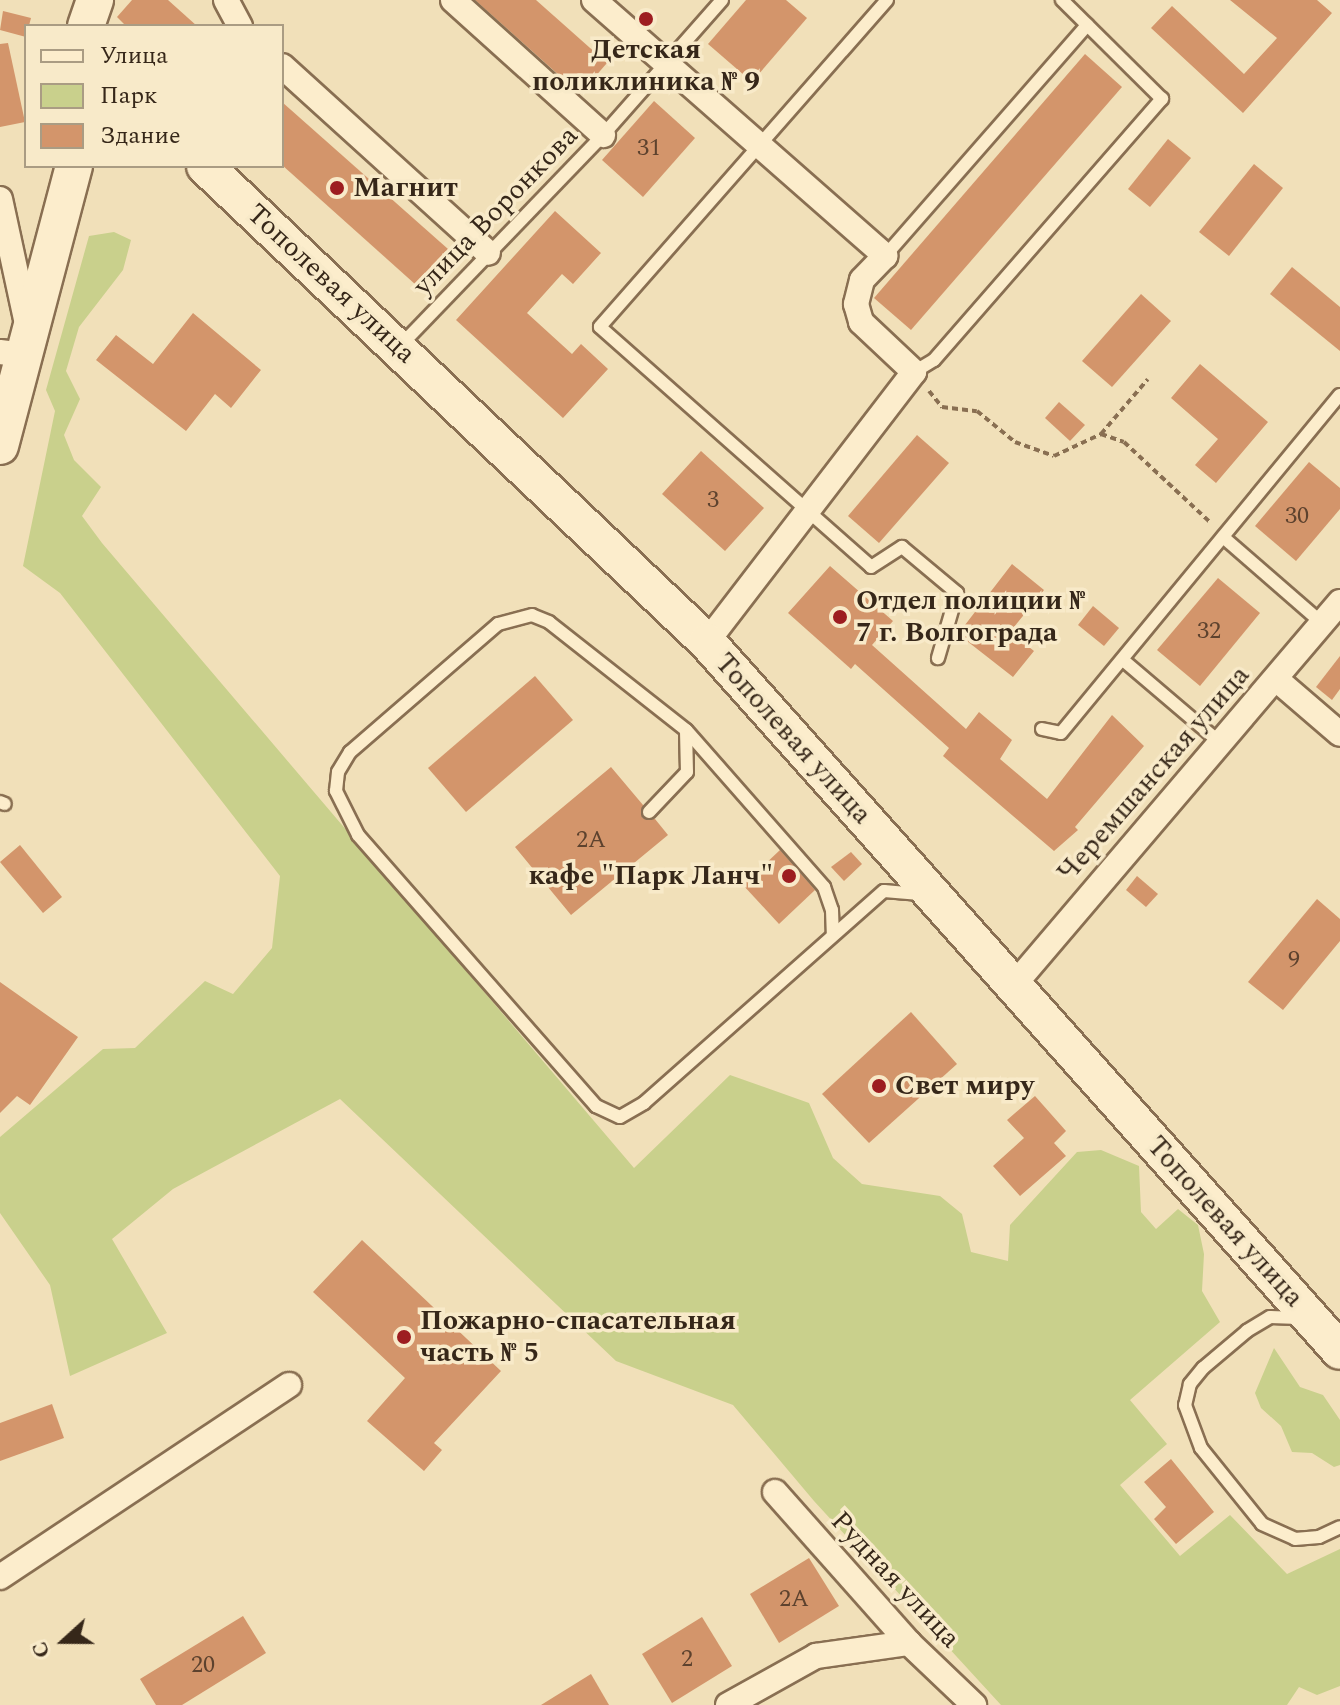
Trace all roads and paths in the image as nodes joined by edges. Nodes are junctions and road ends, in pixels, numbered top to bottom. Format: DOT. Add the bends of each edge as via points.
graph roads {
  1 [pos="95,0"];
  2 [pos="226,0"];
  3 [pos="453,0"];
  4 [pos="594,0"];
  5 [pos="722,0"];
  6 [pos="887,0"];
  7 [pos="1062,0"];
  8 [pos="87,24"];
  9 [pos="239,24"];
  10 [pos="1087,25"];
  11 [pos="667,64"];
  12 [pos="284,68"];
  13 [pos="603,135"];
  14 [pos="760,142"];
  15 [pos="73,168"];
  16 [pos="207,168"];
  17 [pos="0,199"];
  18 [pos="488,253"];
  19 [pos="885,256"];
  20 [pos="18,347"];
  21 [pos="399,348"];
  22 [pos="914,372"];
  23 [pos="1148,379"];
  24 [pos="1340,395"];
  25 [pos="1101,434"];
  26 [pos="0,446"];
  27 [pos="805,513"];
  28 [pos="1223,537"];
  29 [pos="1340,602"];
  30 [pos="1322,623"];
  31 [pos="707,642"];
  32 [pos="938,658"];
  33 [pos="1123,660"];
  34 [pos="1276,679"];
  35 [pos="1042,729"];
  36 [pos="686,730"];
  37 [pos="1340,734"];
  38 [pos="1217,740"];
  39 [pos="649,812"];
  40 [pos="931,895"];
  41 [pos="833,935"];
  42 [pos="1014,985"];
  43 [pos="1313,1321"];
  44 [pos="1340,1351"];
  45 [pos="289,1385"];
  46 [pos="775,1492"];
  47 [pos="1340,1527"];
  48 [pos="0,1577"];
  49 [pos="909,1643"];
  50 [pos="728,1705"];
  51 [pos="974,1705"];
  1 -- 8 [label="main road"];
  2 -- 9 [label="street"];
  3 -- 13 [label="street"];
  4 -- 11 [label="street"];
  5 -- 11 [label="lane, улица Воронкова"];
  6 -- 14 [label="lane"];
  7 -- 10 [label="lane"];
  10 -- 19 [label="lane"];
  10 -- 22 [label="lane" via="1162,99 934,360"];
  11 -- 13 [label="lane, улица Воронкова"];
  11 -- 14 [label="street"];
  12 -- 18 [label="street"];
  13 -- 18 [label="lane, улица Воронкова"];
  14 -- 19 [label="street"];
  14 -- 27 [label="lane" via="600,327"];
  15 -- 20 [label="main road"];
  16 -- 21 [label="main road, Тополевая улица"];
  17 -- 20 [label="street"];
  18 -- 21 [label="lane, улица Воронкова"];
  19 -- 22 [label="street" via="862,280 856,304 861,322"];
  20 -- 26 [label="main road"];
  21 -- 31 [label="main road, Тополевая улица"];
  22 -- 25 [label="path" via="942,407 977,411 1015,442 1054,456"];
  22 -- 27 [label="street"];
  23 -- 25 [label="path"];
  24 -- 28 [label="lane"];
  25 -- 28 [label="path" via="1124,442"];
  27 -- 31 [label="street"];
  27 -- 32 [label="lane" via="871,567 902,547 957,593"];
  28 -- 30 [label="lane"];
  28 -- 33 [label="lane"];
  29 -- 30 [label="street, Черемшанская улица"];
  30 -- 34 [label="street, Черемшанская улица"];
  31 -- 40 [label="main road, Тополевая улица"];
  33 -- 35 [label="lane" via="1061,733"];
  33 -- 38 [label="lane"];
  34 -- 37 [label="street"];
  34 -- 38 [label="street, Черемшанская улица"];
  36 -- 39 [label="lane" via="687,772"];
  36 -- 41 [label="lane" via="824,887"];
  36 -- 41 [label="lane" via="549,622 515,616 498,624 350,752 338,772 336,791 358,835 608,1115 620,1117 644,1103"];
  38 -- 42 [label="street, Черемшанская улица"];
  40 -- 41 [label="lane" via="884,891"];
  40 -- 42 [label="main road, Тополевая улица"];
  42 -- 43 [label="main road, Тополевая улица"];
  43 -- 44 [label="main road, Тополевая улица"];
  43 -- 47 [label="lane" via="1270,1317 1247,1331 1203,1368 1190,1384 1185,1405 1201,1448 1262,1524 1295,1539 1319,1537"];
  45 -- 48 [label="street"];
  46 -- 49 [label="street, Рудная улица"];
  49 -- 50 [label="street" via="816,1656"];
  49 -- 51 [label="street, Рудная улица"];
}
